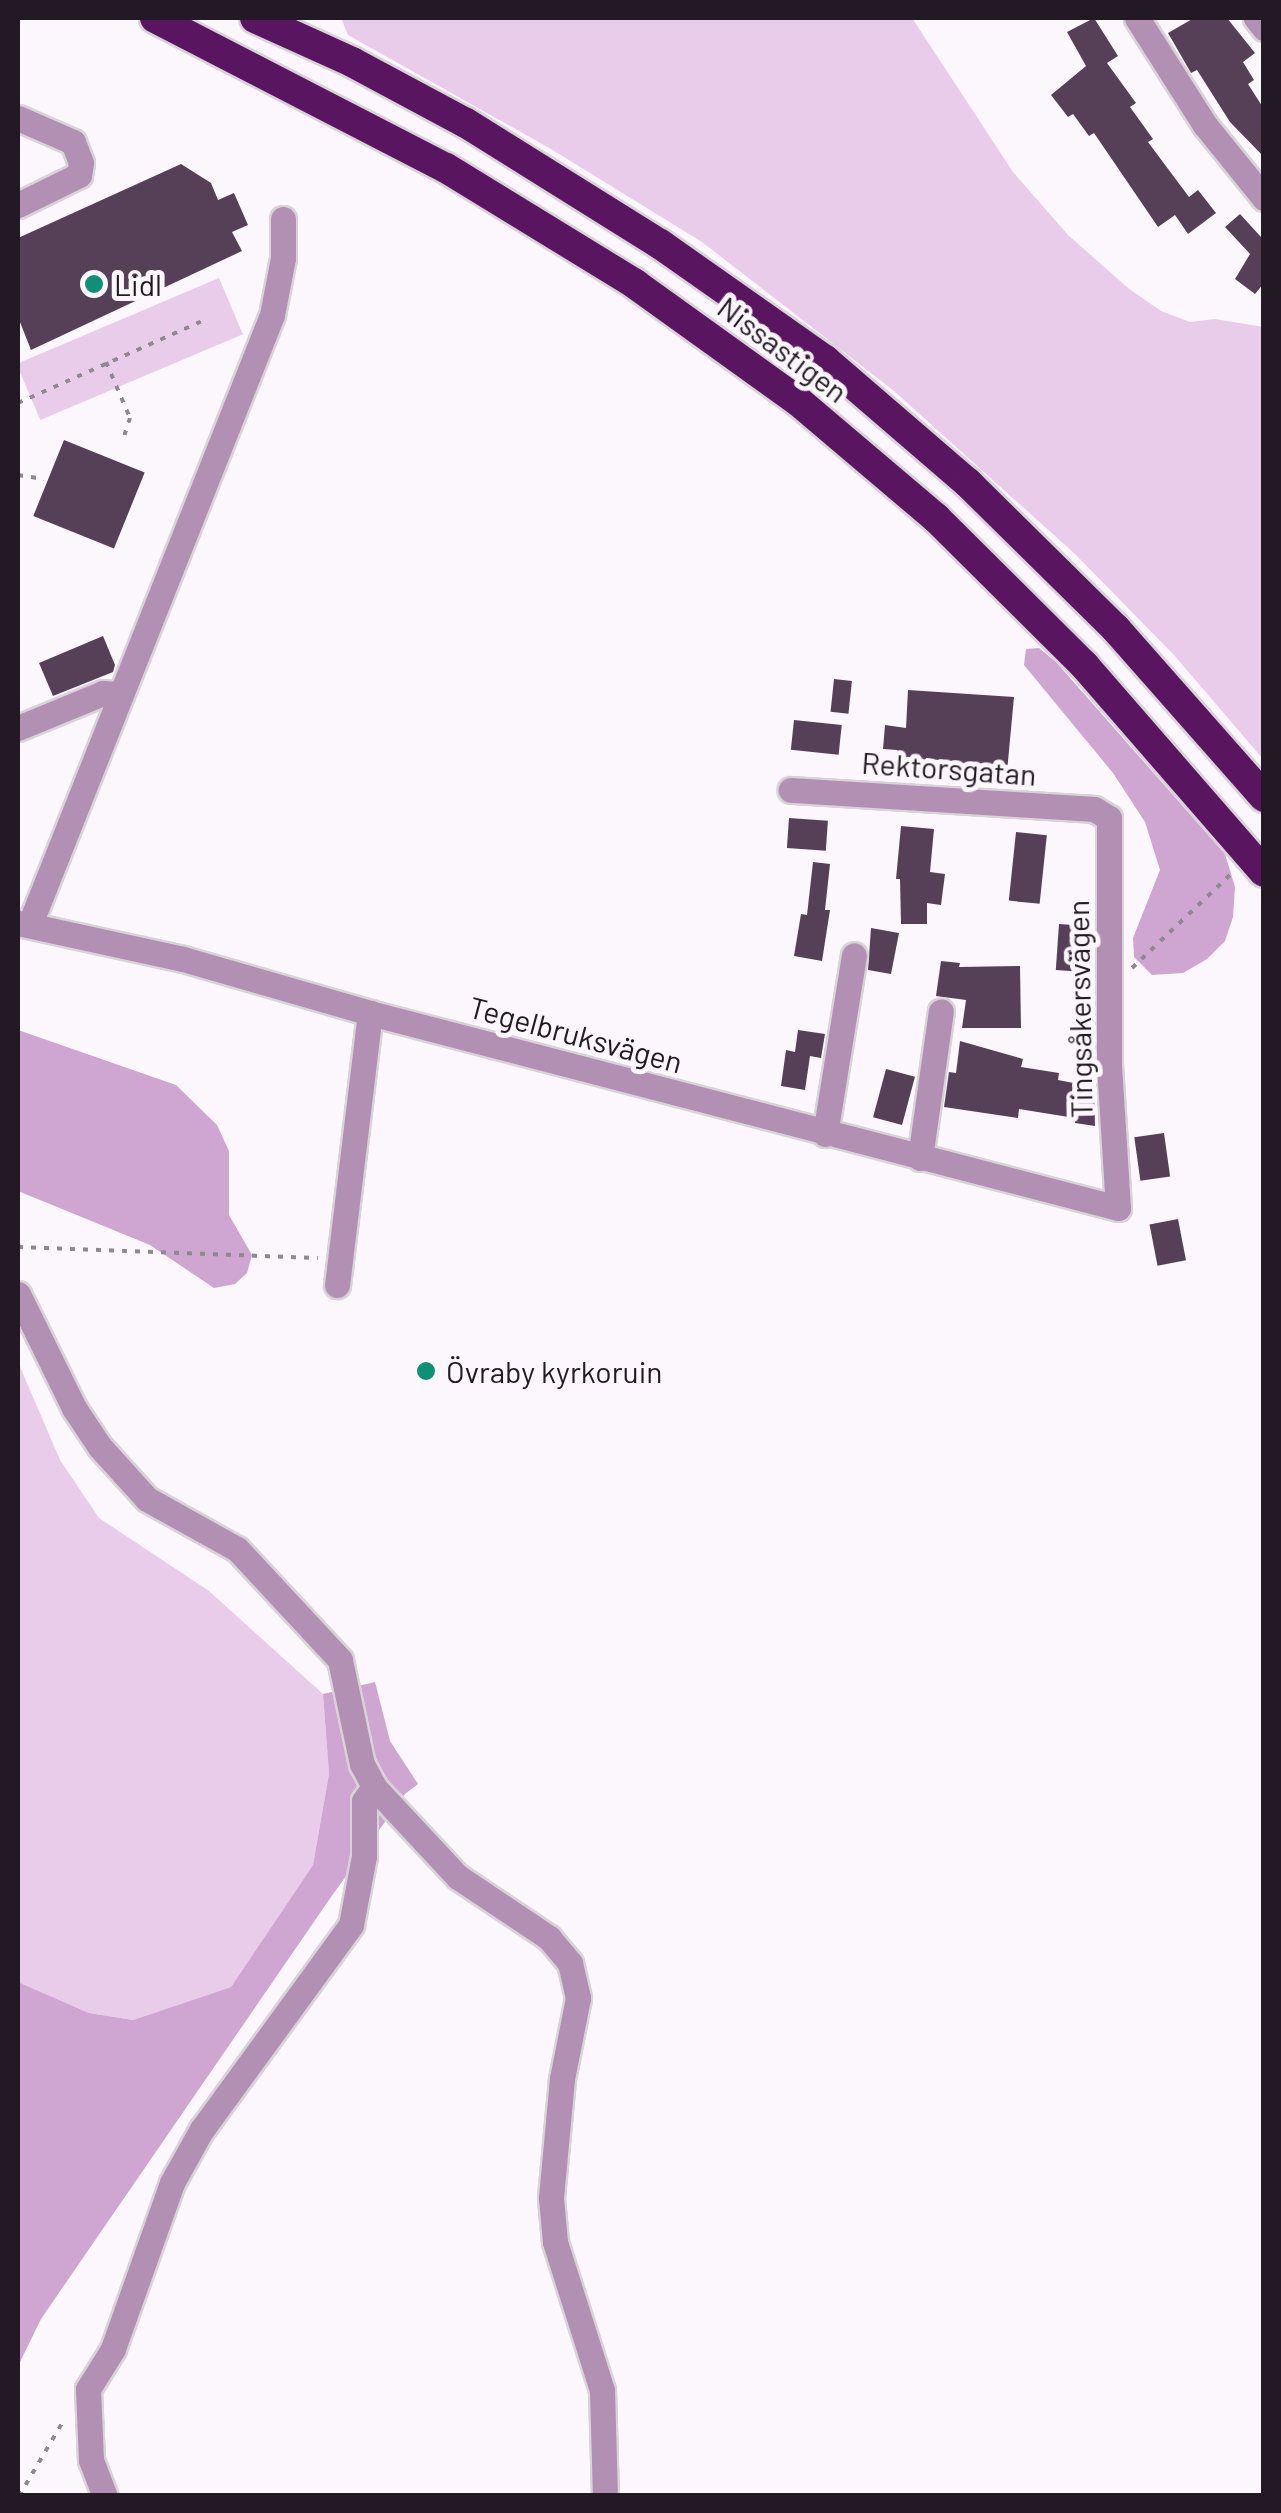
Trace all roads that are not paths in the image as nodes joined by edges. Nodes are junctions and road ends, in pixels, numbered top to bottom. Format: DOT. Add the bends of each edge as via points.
graph roads {
  1 [pos="155,18"];
  2 [pos="255,18"];
  3 [pos="1138,18"];
  4 [pos="1256,18"];
  5 [pos="1264,28"];
  6 [pos="18,118"];
  7 [pos="1264,198"];
  8 [pos="18,205"];
  9 [pos="283,219"];
  10 [pos="121,694"];
  11 [pos="18,728"];
  12 [pos="790,790"];
  13 [pos="1264,797"];
  14 [pos="1103,812"];
  15 [pos="1249,871"];
  16 [pos="24,923"];
  17 [pos="854,955"];
  18 [pos="941,1011"];
  19 [pos="370,1013"];
  20 [pos="824,1134"];
  21 [pos="920,1158"];
  22 [pos="1118,1208"];
  23 [pos="337,1285"];
  24 [pos="18,1294"];
  25 [pos="374,1787"];
  26 [pos="105,2496"];
  27 [pos="604,2496"];
  1 -- 15 [label="highway, Nissastigen" via="446,168 635,284 798,402 936,518 1084,665"];
  2 -- 13 [label="highway, Nissastigen" via="466,123 660,244 825,360 968,483 1103,616"];
  3 -- 7 [label="street" via="1205,125"];
  4 -- 5 [label="street"];
  6 -- 8 [label="street" via="73,142 81,163 79,175"];
  9 -- 10 [label="street" via="272,315"];
  10 -- 11 [label="street" via="104,692"];
  10 -- 16 [label="street"];
  12 -- 14 [label="street, Rektorsgatan"];
  14 -- 22 [label="street, Tingsåkersvägen" via="1109,818 1109,1064"];
  16 -- 19 [label="street, Tegelbruksvägen" via="183,959"];
  17 -- 20 [label="street"];
  18 -- 21 [label="street"];
  19 -- 20 [label="street, Tegelbruksvägen"];
  19 -- 23 [label="street"];
  20 -- 21 [label="street, Tegelbruksvägen"];
  21 -- 22 [label="street, Tegelbruksvägen"];
  24 -- 25 [label="street" via="100,1446 147,1499 238,1548 340,1660 362,1764"];
  25 -- 26 [label="street" via="364,1801 361,1883 351,1925 179,2170 113,2349 88,2389 91,2460"];
  25 -- 27 [label="street" via="458,1877 549,1938 570,1963 578,1998 562,2079 551,2198 555,2242 602,2390"];
}
